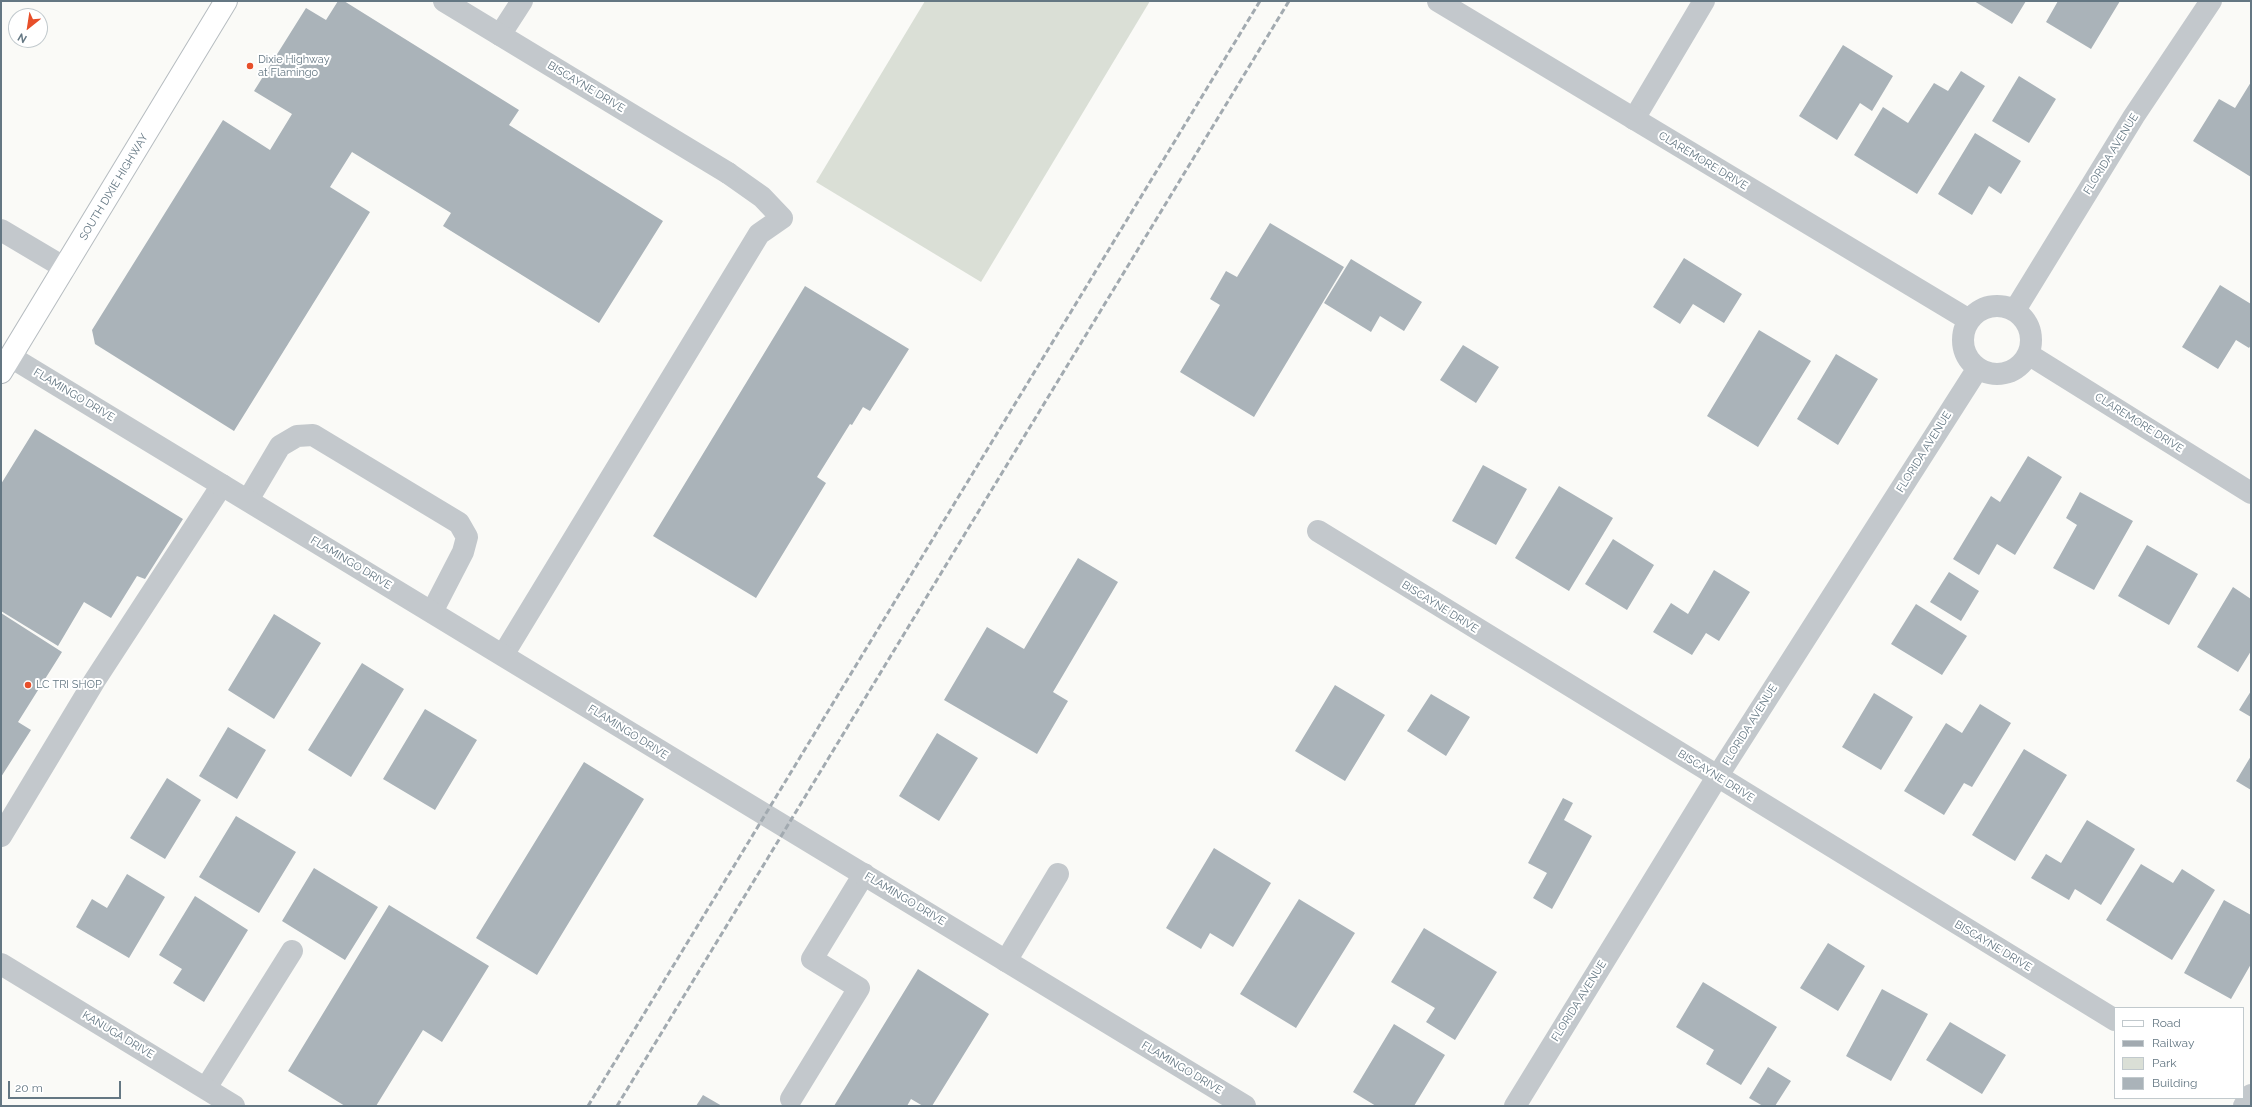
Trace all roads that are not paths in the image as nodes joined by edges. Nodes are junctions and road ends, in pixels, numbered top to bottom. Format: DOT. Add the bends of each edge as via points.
graph roads {
  1 [pos="226,1"];
  2 [pos="444,1"];
  3 [pos="522,1"];
  4 [pos="1438,1"];
  5 [pos="1704,1"];
  6 [pos="2211,1"];
  7 [pos="500,35"];
  8 [pos="1634,119"];
  9 [pos="1,230"];
  10 [pos="65,268"];
  11 [pos="2015,310"];
  12 [pos="1969,320"];
  13 [pos="2028,354"];
  14 [pos="6,365"];
  15 [pos="1978,368"];
  16 [pos="222,485"];
  17 [pos="2251,493"];
  18 [pos="248,500"];
  19 [pos="1318,532"];
  20 [pos="432,612"];
  21 [pos="503,655"];
  22 [pos="1717,777"];
  23 [pos="1,836"];
  24 [pos="864,874"];
  25 [pos="1058,874"];
  26 [pos="292,950"];
  27 [pos="1006,961"];
  28 [pos="1,964"];
  29 [pos="2114,1019"];
  30 [pos="206,1088"];
  31 [pos="791,1099"];
  32 [pos="234,1106"];
  33 [pos="1245,1106"];
  34 [pos="1515,1106"];
  1 -- 10 [label="main road, SOUTH DIXIE HIGHWAY"];
  2 -- 7 [label="street, BISCAYNE DRIVE"];
  3 -- 7 [label="street"];
  4 -- 8 [label="street, CLAREMORE DRIVE"];
  5 -- 8 [label="street"];
  6 -- 11 [label="street, FLORIDA AVENUE" via="2134,116"];
  7 -- 21 [label="street, BISCAYNE DRIVE" via="728,173 762,197 782,218 759,234"];
  8 -- 12 [label="street, CLAREMORE DRIVE"];
  9 -- 10 [label="street"];
  10 -- 14 [label="main road, SOUTH DIXIE HIGHWAY"];
  11 -- 12 [label="street" via="1995,306 1976,312"];
  11 -- 13 [label="street" via="2028,325 2031,344"];
  12 -- 15 [label="street" via="1964,329 1963,340 1970,361"];
  13 -- 15 [label="street" via="2021,364 2012,370 1989,373"];
  13 -- 17 [label="street, CLAREMORE DRIVE"];
  14 -- 16 [label="street, FLAMINGO DRIVE"];
  15 -- 22 [label="street, FLORIDA AVENUE"];
  16 -- 18 [label="street, FLAMINGO DRIVE"];
  16 -- 23 [label="street" via="92,684"];
  18 -- 20 [label="street, FLAMINGO DRIVE"];
  18 -- 20 [label="street" via="280,446 297,436 314,435 458,523 468,537"];
  19 -- 22 [label="street, BISCAYNE DRIVE"];
  20 -- 21 [label="street, FLAMINGO DRIVE"];
  21 -- 24 [label="street, FLAMINGO DRIVE"];
  22 -- 29 [label="street, BISCAYNE DRIVE"];
  22 -- 34 [label="street, FLORIDA AVENUE"];
  24 -- 27 [label="street, FLAMINGO DRIVE"];
  24 -- 31 [label="street" via="812,960 860,988"];
  25 -- 27 [label="street"];
  26 -- 30 [label="street"];
  27 -- 33 [label="street, FLAMINGO DRIVE"];
  28 -- 30 [label="street, KANUGA DRIVE"];
  30 -- 32 [label="street, KANUGA DRIVE"];
}
